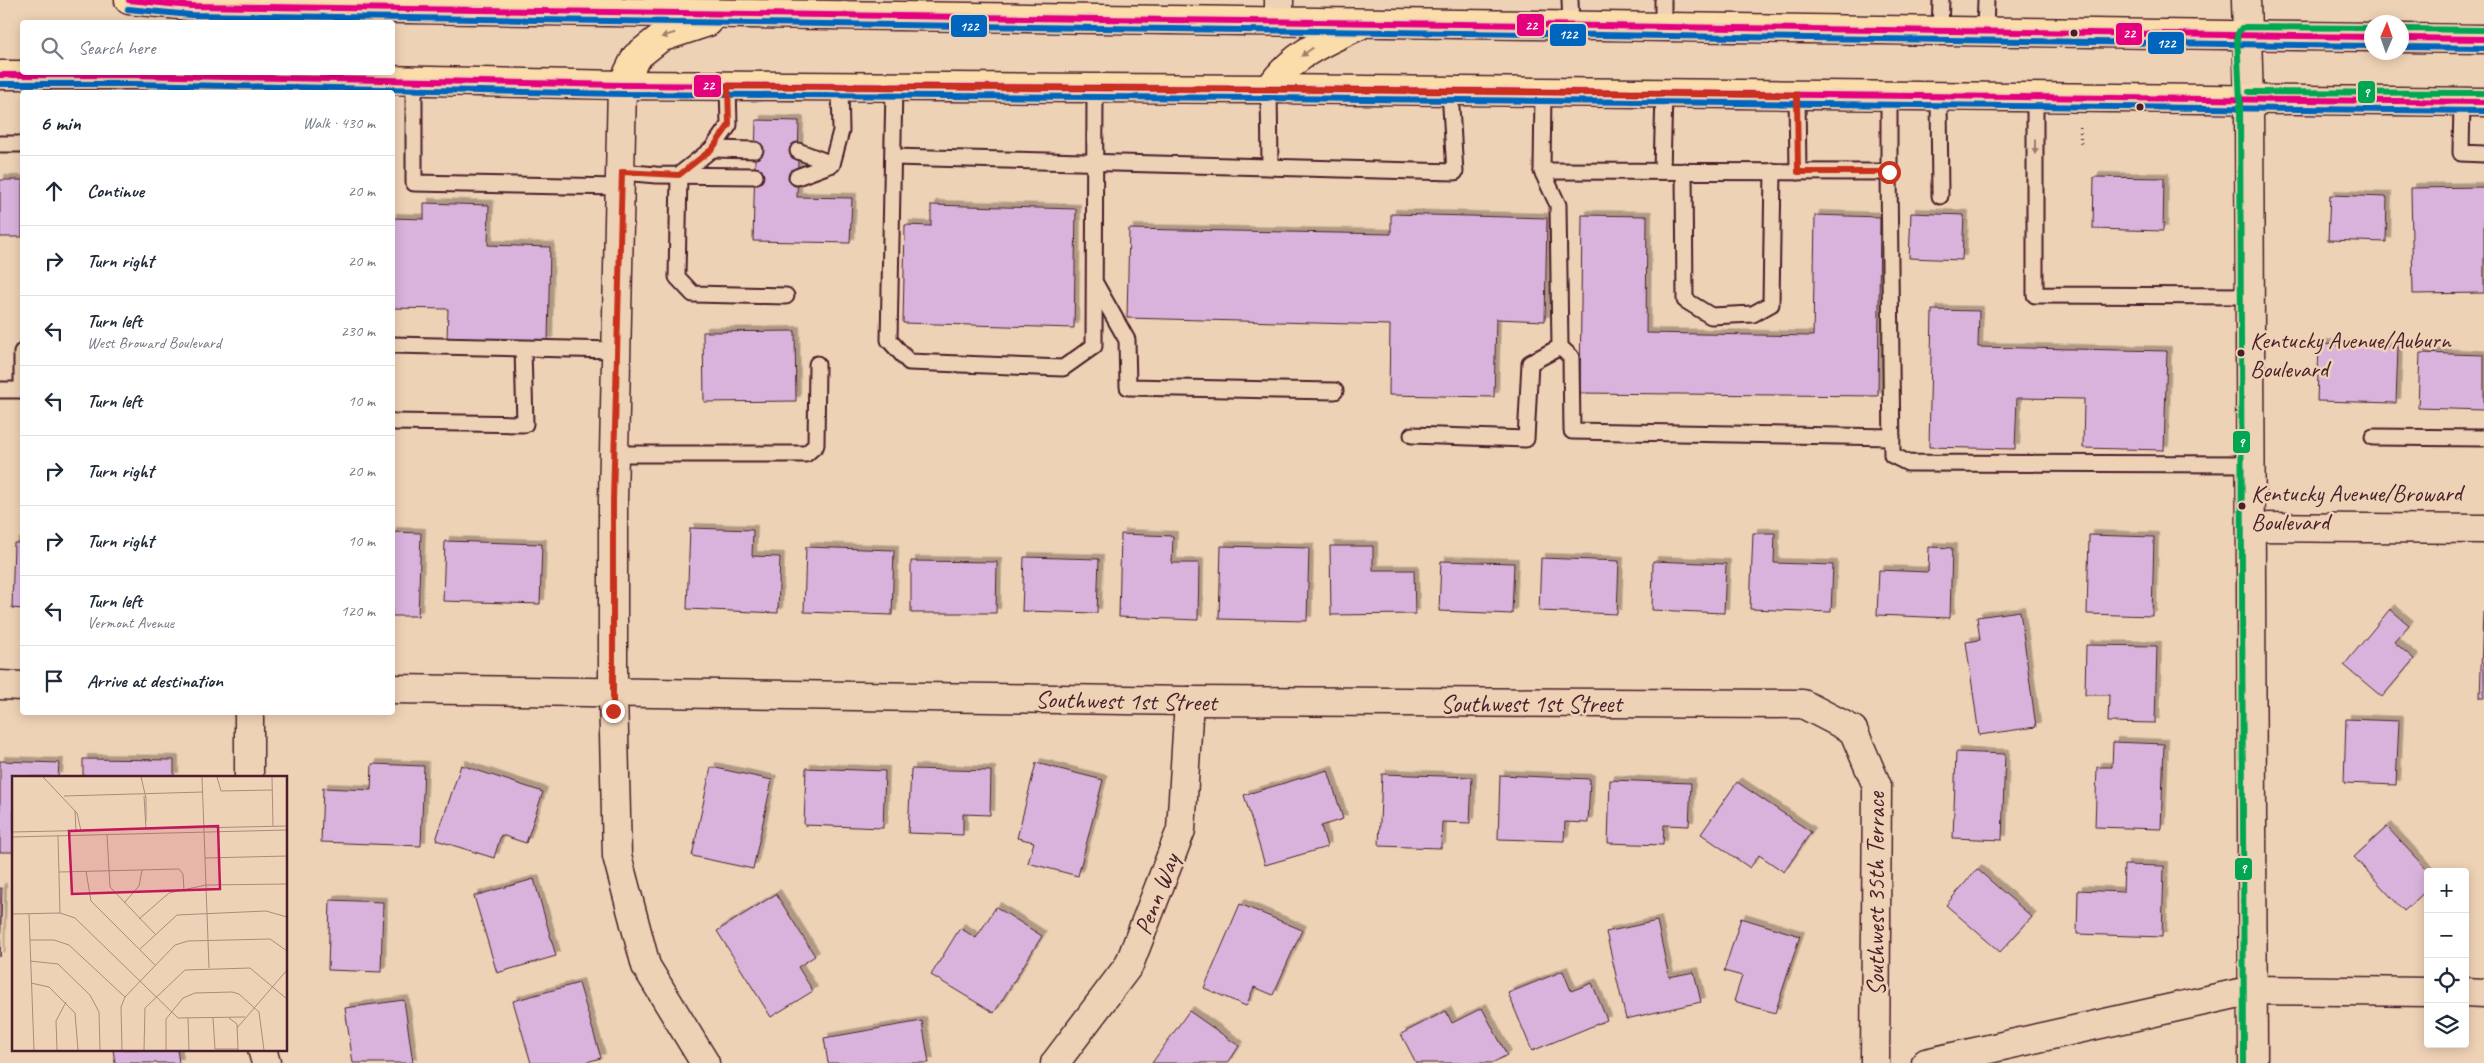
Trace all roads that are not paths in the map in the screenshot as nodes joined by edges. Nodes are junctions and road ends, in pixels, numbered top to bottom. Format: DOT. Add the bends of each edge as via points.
graph roads {
  1 [pos="129,0"];
  2 [pos="1663,0"];
  3 [pos="1941,0"];
  4 [pos="1986,0"];
  5 [pos="2246,0"];
  6 [pos="637,7"];
  7 [pos="841,8"];
  8 [pos="1279,11"];
  9 [pos="1570,13"];
  10 [pos="731,14"];
  11 [pos="1366,22"];
  12 [pos="1663,27"];
  13 [pos="1940,31"];
  14 [pos="1985,32"];
  15 [pos="2246,36"];
  16 [pos="2364,37"];
  17 [pos="2409,38"];
  18 [pos="2484,38"];
  19 [pos="0,75"];
  20 [pos="414,81"];
  21 [pos="176,84"];
  22 [pos="256,85"];
  23 [pos="622,85"];
  24 [pos="728,86"];
  25 [pos="840,87"];
  26 [pos="894,87"];
  27 [pos="1095,88"];
  28 [pos="1269,89"];
  29 [pos="1450,91"];
  30 [pos="1543,92"];
  31 [pos="1664,94"];
  32 [pos="1797,95"];
  33 [pos="1889,96"];
  34 [pos="1939,97"];
  35 [pos="2035,98"];
  36 [pos="2249,101"];
  37 [pos="2473,102"];
  38 [pos="0,144"];
  39 [pos="20,144"];
  40 [pos="712,149"];
  41 [pos="740,150"];
  42 [pos="755,150"];
  43 [pos="798,151"];
  44 [pos="2484,154"];
  45 [pos="893,157"];
  46 [pos="1096,162"];
  47 [pos="832,164"];
  48 [pos="1270,165"];
  49 [pos="1542,171"];
  50 [pos="1662,171"];
  51 [pos="1684,171"];
  52 [pos="1773,171"];
  53 [pos="1798,172"];
  54 [pos="1889,172"];
  55 [pos="679,175"];
  56 [pos="739,176"];
  57 [pos="755,176"];
  58 [pos="798,177"];
  59 [pos="621,179"];
  60 [pos="1940,196"];
  61 [pos="1096,284"];
  62 [pos="786,296"];
  63 [pos="2250,296"];
  64 [pos="395,345"];
  65 [pos="1560,347"];
  66 [pos="523,349"];
  67 [pos="616,350"];
  68 [pos="817,364"];
  69 [pos="0,390"];
  70 [pos="20,390"];
  71 [pos="1335,391"];
  72 [pos="395,422"];
  73 [pos="1412,435"];
  74 [pos="1892,437"];
  75 [pos="2373,437"];
  76 [pos="2484,438"];
  77 [pos="614,454"];
  78 [pos="2251,464"];
  79 [pos="2251,527"];
  80 [pos="2484,529"];
  81 [pos="0,685"];
  82 [pos="20,686"];
  83 [pos="395,689"];
  84 [pos="612,693"];
  85 [pos="1189,701"];
  86 [pos="249,715"];
  87 [pos="1853,730"];
  88 [pos="249,776"];
  89 [pos="2253,990"];
  90 [pos="2424,992"];
  91 [pos="2469,992"];
  92 [pos="2484,992"];
  93 [pos="262,1050"];
  94 [pos="266,1063"];
  95 [pos="705,1063"];
  96 [pos="1055,1063"];
  97 [pos="1875,1063"];
  98 [pos="1926,1063"];
  99 [pos="2253,1063"];
  1 -- 6 [label="main road" via="191,6"];
  2 -- 12 [label="lane"];
  3 -- 13 [label="lane"];
  4 -- 14 [label="lane"];
  5 -- 15 [label="street"];
  6 -- 10 [label="main road"];
  7 -- 8 [label="main road"];
  7 -- 10 [label="main road"];
  8 -- 11 [label="main road"];
  9 -- 11 [label="main road"];
  9 -- 12 [label="main road"];
  10 -- 23 [label="main road, one-way" via="660,38 636,57"];
  11 -- 28 [label="main road, one-way" via="1312,48 1282,70"];
  12 -- 13 [label="main road"];
  13 -- 14 [label="main road"];
  14 -- 15 [label="main road"];
  15 -- 16 [label="main road"];
  15 -- 36 [label="street"];
  17 -- 18 [label="main road"];
  19 -- 21 [label="main road"];
  20 -- 22 [label="main road"];
  20 -- 23 [label="main road"];
  20 -- 59 [label="lane" via="414,183"];
  21 -- 22 [label="main road"];
  23 -- 24 [label="main road"];
  23 -- 59 [label="street"];
  24 -- 25 [label="main road"];
  24 -- 40 [label="lane" via="729,125"];
  25 -- 26 [label="main road"];
  25 -- 47 [label="lane" via="841,132"];
  26 -- 27 [label="main road"];
  26 -- 45 [label="lane"];
  27 -- 28 [label="main road"];
  27 -- 46 [label="lane"];
  28 -- 29 [label="main road"];
  28 -- 48 [label="lane"];
  29 -- 30 [label="main road"];
  29 -- 48 [label="lane" via="1455,172"];
  30 -- 31 [label="main road"];
  30 -- 49 [label="lane"];
  31 -- 32 [label="main road"];
  31 -- 50 [label="lane"];
  32 -- 33 [label="main road"];
  32 -- 53 [label="lane"];
  33 -- 34 [label="main road"];
  33 -- 54 [label="lane"];
  34 -- 35 [label="main road"];
  34 -- 60 [label="lane"];
  35 -- 36 [label="main road"];
  35 -- 63 [label="lane, one-way" via="2035,295"];
  36 -- 37 [label="main road"];
  36 -- 63 [label="street"];
  37 -- 44 [label="lane" via="2461,153"];
  38 -- 39 [label="lane"];
  40 -- 41 [label="lane"];
  40 -- 55 [label="lane"];
  41 -- 42 [label="lane"];
  41 -- 56 [label="lane"];
  43 -- 47 [label="lane"];
  45 -- 46 [label="lane"];
  45 -- 61 [label="lane" via="889,340 909,362 1063,368 1094,346"];
  46 -- 48 [label="lane"];
  46 -- 61 [label="lane"];
  47 -- 58 [label="lane"];
  49 -- 50 [label="lane"];
  49 -- 65 [label="lane" via="1558,205"];
  50 -- 51 [label="lane"];
  51 -- 52 [label="lane"];
  51 -- 52 [label="lane" via="1685,300 1711,316 1753,314 1771,304"];
  52 -- 53 [label="lane"];
  53 -- 54 [label="lane"];
  54 -- 74 [label="lane"];
  55 -- 56 [label="lane"];
  55 -- 59 [label="lane"];
  55 -- 62 [label="lane" via="677,277 693,294"];
  56 -- 57 [label="lane"];
  59 -- 67 [label="street"];
  61 -- 71 [label="lane" via="1127,340 1128,387"];
  63 -- 78 [label="street"];
  64 -- 66 [label="lane"];
  65 -- 73 [label="lane" via="1530,363 1526,439"];
  65 -- 74 [label="lane" via="1571,357 1572,431"];
  66 -- 67 [label="lane"];
  66 -- 72 [label="lane" via="525,424"];
  67 -- 77 [label="street"];
  68 -- 77 [label="lane" via="816,445 806,454"];
  69 -- 70 [label="lane"];
  74 -- 78 [label="lane" via="1892,456 1908,463"];
  75 -- 76 [label="lane"];
  77 -- 84 [label="street"];
  78 -- 79 [label="street"];
  79 -- 80 [label="street"];
  79 -- 89 [label="street"];
  81 -- 82 [label="street"];
  83 -- 84 [label="street, Southwest 1st Street"];
  84 -- 85 [label="street, Southwest 1st Street"];
  84 -- 95 [label="street" via="618,856 646,966"];
  85 -- 87 [label="street, Southwest 1st Street" via="1803,704"];
  85 -- 96 [label="street, Penn Way" via="1181,830 1129,965"];
  86 -- 88 [label="street"];
  87 -- 97 [label="street, Southwest 35th Terrace" via="1877,786"];
  89 -- 90 [label="street"];
  89 -- 98 [label="street"];
  89 -- 99 [label="street"];
  91 -- 92 [label="street"];
  93 -- 94 [label="street"];
}
